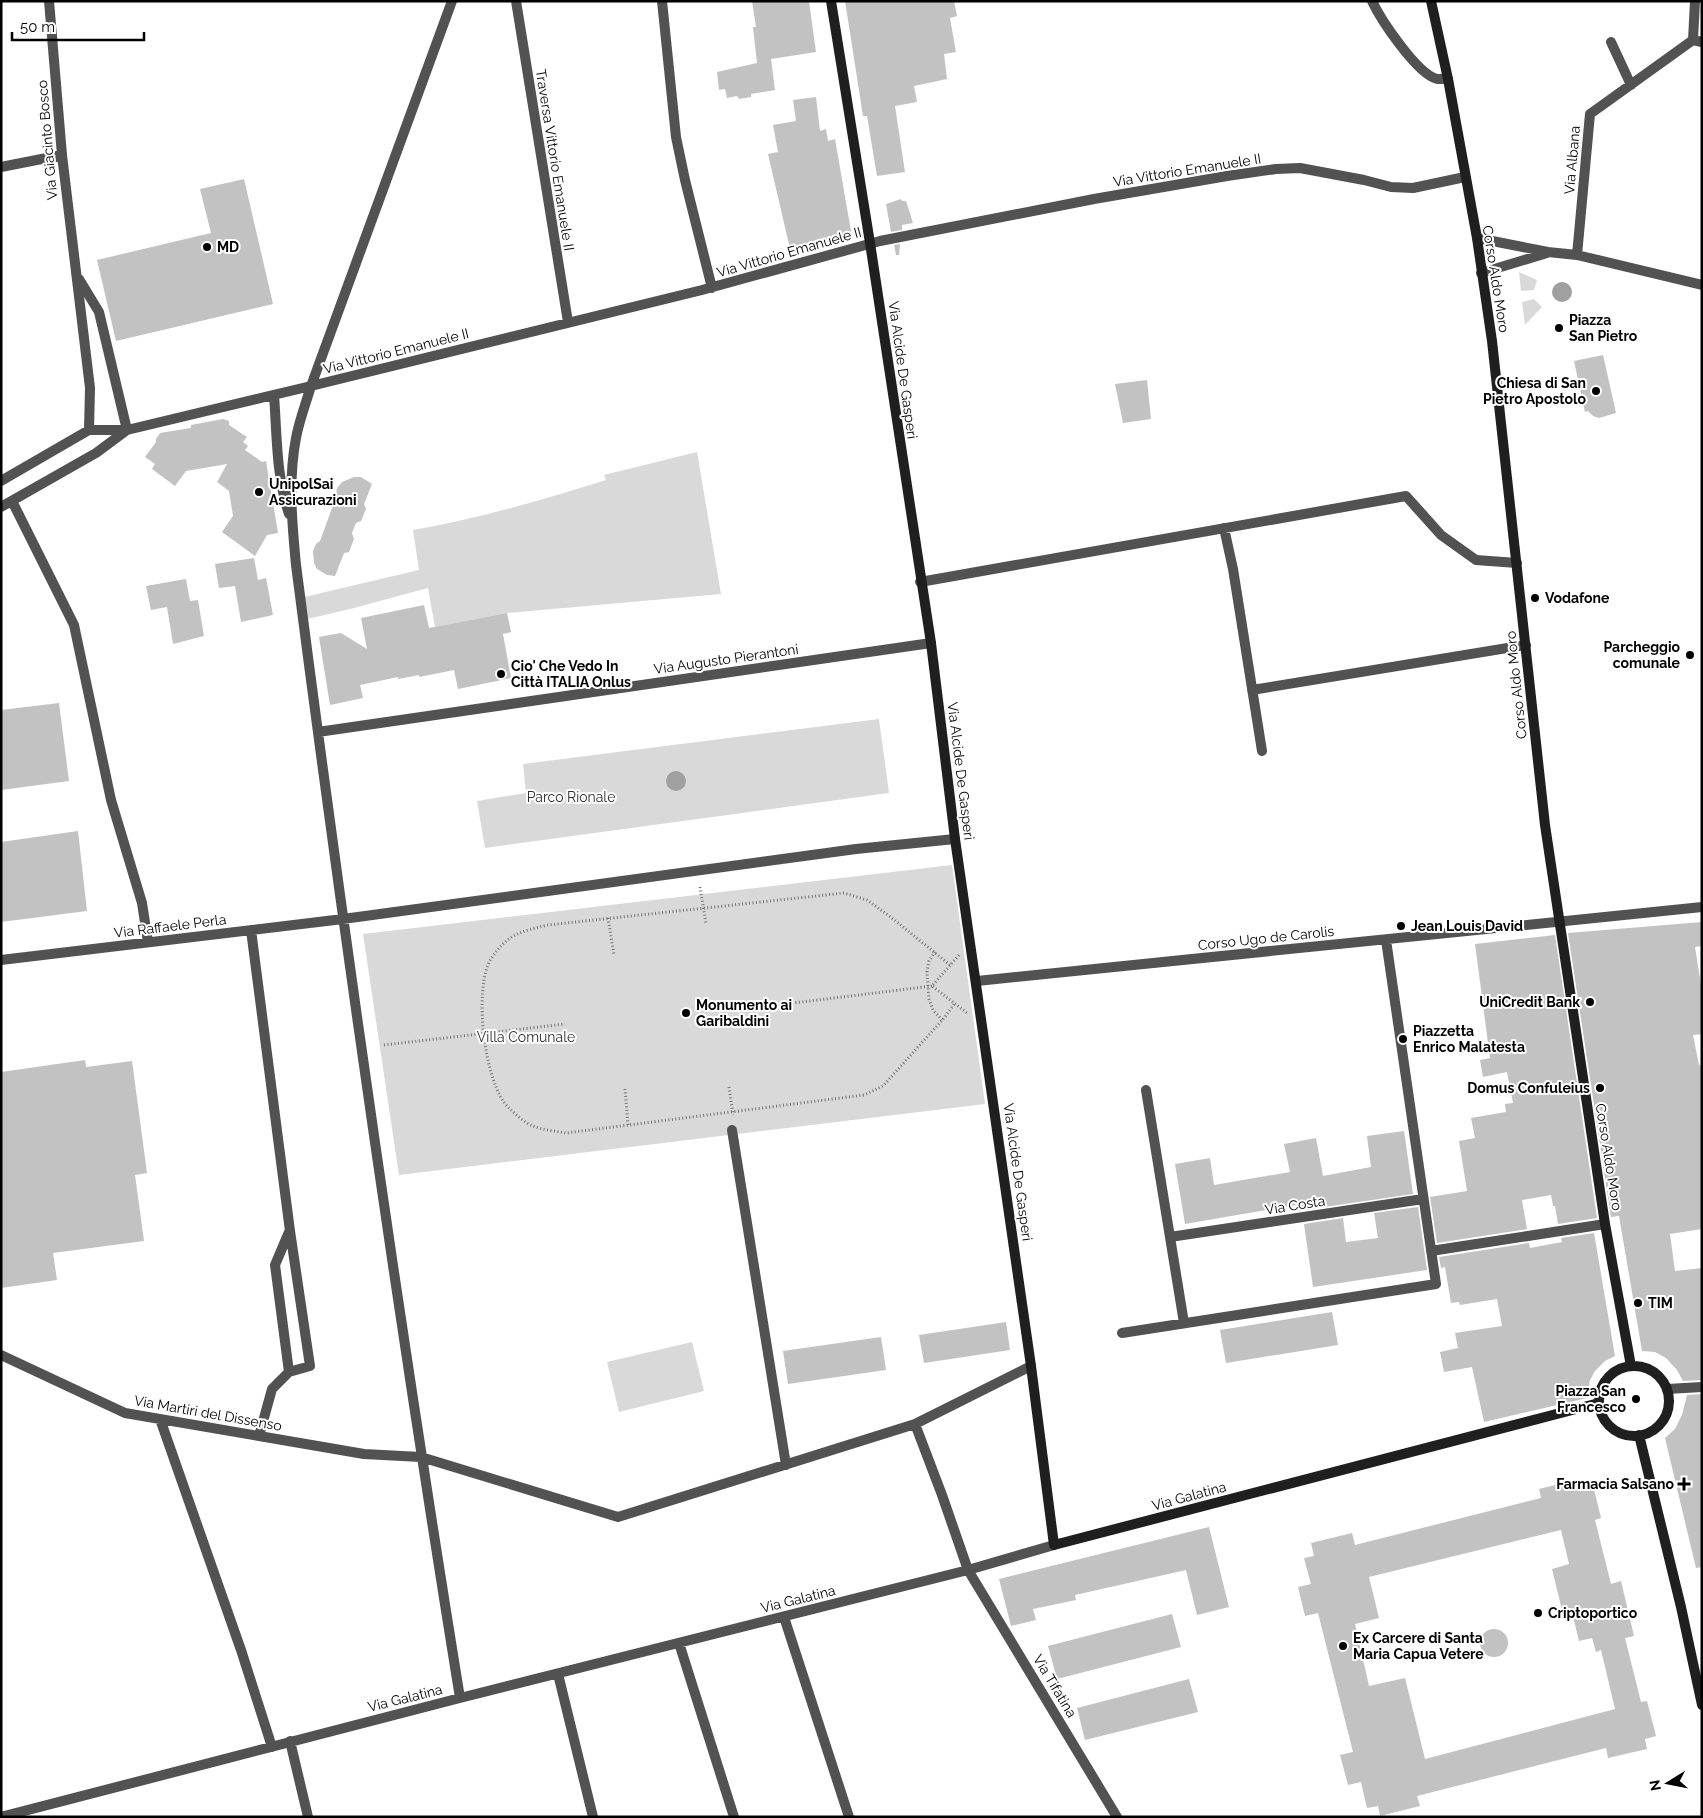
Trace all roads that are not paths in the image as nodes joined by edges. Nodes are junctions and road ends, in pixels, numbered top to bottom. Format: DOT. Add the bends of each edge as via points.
graph roads {
  1 [pos="49,1"];
  2 [pos="452,1"];
  3 [pos="516,1"];
  4 [pos="662,1"];
  5 [pos="831,1"];
  6 [pos="1372,1"];
  7 [pos="1431,1"];
  8 [pos="1695,1"];
  9 [pos="1698,41"];
  10 [pos="1611,42"];
  11 [pos="1448,78"];
  12 [pos="1631,85"];
  13 [pos="62,156"];
  14 [pos="1,167"];
  15 [pos="1465,177"];
  16 [pos="1477,238"];
  17 [pos="870,244"];
  18 [pos="1548,252"];
  19 [pos="1577,255"];
  20 [pos="1481,273"];
  21 [pos="78,276"];
  22 [pos="1702,285"];
  23 [pos="712,288"];
  24 [pos="568,322"];
  25 [pos="311,386"];
  26 [pos="274,394"];
  27 [pos="89,430"];
  28 [pos="126,430"];
  29 [pos="1,481"];
  30 [pos="12,501"];
  31 [pos="1,507"];
  32 [pos="292,525"];
  33 [pos="1224,528"];
  34 [pos="1516,563"];
  35 [pos="920,582"];
  36 [pos="931,643"];
  37 [pos="1526,645"];
  38 [pos="1252,690"];
  39 [pos="318,732"];
  40 [pos="1262,751"];
  41 [pos="956,839"];
  42 [pos="1702,907"];
  43 [pos="343,919"];
  44 [pos="1558,922"];
  45 [pos="251,930"];
  46 [pos="1386,940"];
  47 [pos="148,942"];
  48 [pos="1,960"];
  49 [pos="977,982"];
  50 [pos="1146,1090"];
  51 [pos="732,1130"];
  52 [pos="1424,1199"];
  53 [pos="1605,1224"];
  54 [pos="290,1231"];
  55 [pos="1170,1237"];
  56 [pos="1431,1251"];
  57 [pos="1184,1323"];
  58 [pos="1122,1333"];
  59 [pos="1,1355"];
  60 [pos="1032,1366"];
  61 [pos="1631,1366"];
  62 [pos="289,1372"];
  63 [pos="1702,1387"];
  64 [pos="1667,1389"];
  65 [pos="1599,1403"];
  66 [pos="160,1419"];
  67 [pos="915,1424"];
  68 [pos="1639,1435"];
  69 [pos="259,1436"];
  70 [pos="421,1457"];
  71 [pos="786,1465"];
  72 [pos="1054,1545"];
  73 [pos="968,1570"];
  74 [pos="784,1617"];
  75 [pos="679,1643"];
  76 [pos="558,1674"];
  77 [pos="460,1698"];
  78 [pos="1702,1705"];
  79 [pos="290,1742"];
  80 [pos="272,1746"];
  81 [pos="2,1817"];
  82 [pos="308,1817"];
  83 [pos="593,1817"];
  84 [pos="734,1817"];
  85 [pos="849,1817"];
  86 [pos="1117,1817"];
  1 -- 13 [label="street, Via Giacinto Bosco"];
  2 -- 25 [label="street"];
  3 -- 24 [label="street, Traversa Vittorio Emanuele II"];
  4 -- 23 [label="street" via="676,137"];
  5 -- 17 [label="main road, Via Alcide De Gasperi"];
  6 -- 11 [label="street" via="1396,40 1418,65 1435,78"];
  7 -- 11 [label="main road, Corso Aldo Moro"];
  8 -- 9 [label="street"];
  9 -- 12 [label="street, Via Albana"];
  10 -- 12 [label="street"];
  11 -- 15 [label="main road, Corso Aldo Moro"];
  12 -- 19 [label="street, Via Albana" via="1590,114"];
  13 -- 14 [label="street"];
  13 -- 21 [label="street, Via Giacinto Bosco"];
  15 -- 16 [label="main road, Corso Aldo Moro"];
  15 -- 17 [label="street, Via Vittorio Emanuele II" via="1413,188 1391,188 1300,168 1276,170 1094,199"];
  16 -- 18 [label="street"];
  16 -- 20 [label="main road, Corso Aldo Moro"];
  17 -- 23 [label="street, Via Vittorio Emanuele II"];
  17 -- 35 [label="main road, Via Alcide De Gasperi"];
  18 -- 19 [label="street"];
  18 -- 20 [label="street"];
  19 -- 22 [label="street"];
  20 -- 34 [label="main road, Corso Aldo Moro" via="1492,341"];
  21 -- 27 [label="street, Via Giacinto Bosco" via="90,388"];
  21 -- 28 [label="street, Via Giacinto Bosco" via="99,312"];
  23 -- 24 [label="street, Via Vittorio Emanuele II"];
  24 -- 25 [label="street, Via Vittorio Emanuele II"];
  25 -- 26 [label="street, Via Vittorio Emanuele II"];
  25 -- 32 [label="street" via="296,437 291,478"];
  26 -- 28 [label="street, Via Vittorio Emanuele II"];
  26 -- 32 [label="street" via="280,478"];
  27 -- 28 [label="street, Via Vittorio Emanuele II"];
  27 -- 29 [label="street"];
  28 -- 30 [label="street, Via Vittorio Emanuele II" via="96,453"];
  30 -- 31 [label="street, Via Vittorio Emanuele II"];
  30 -- 47 [label="street" via="74,625 111,800 142,903"];
  32 -- 39 [label="street"];
  33 -- 34 [label="street" via="1406,496 1440,535 1476,560"];
  33 -- 35 [label="street"];
  33 -- 38 [label="street"];
  34 -- 37 [label="main road, Corso Aldo Moro"];
  35 -- 36 [label="main road, Via Alcide De Gasperi"];
  36 -- 39 [label="street, Via Augusto Pierantoni"];
  36 -- 41 [label="main road, Via Alcide De Gasperi"];
  37 -- 38 [label="street"];
  37 -- 44 [label="main road, Corso Aldo Moro"];
  38 -- 40 [label="street"];
  39 -- 43 [label="street"];
  41 -- 43 [label="street, Via Raffaele Perla" via="856,849"];
  41 -- 49 [label="main road, Via Alcide De Gasperi"];
  42 -- 44 [label="street, Corso Ugo de Carolis"];
  43 -- 45 [label="street, Via Raffaele Perla"];
  43 -- 70 [label="street"];
  44 -- 46 [label="street, Corso Ugo de Carolis"];
  44 -- 53 [label="main road, Corso Aldo Moro"];
  45 -- 47 [label="street, Via Raffaele Perla"];
  45 -- 54 [label="street"];
  46 -- 49 [label="street, Corso Ugo de Carolis"];
  46 -- 52 [label="street"];
  47 -- 48 [label="street, Via Raffaele Perla"];
  49 -- 60 [label="main road, Via Alcide De Gasperi"];
  50 -- 55 [label="street"];
  51 -- 71 [label="street"];
  52 -- 55 [label="street, Via Costa"];
  52 -- 56 [label="street"];
  53 -- 56 [label="street"];
  53 -- 61 [label="main road, Corso Aldo Moro"];
  54 -- 62 [label="street" via="275,1266"];
  54 -- 62 [label="street" via="310,1366"];
  55 -- 57 [label="street"];
  56 -- 57 [label="street" via="1436,1284"];
  57 -- 58 [label="street"];
  59 -- 66 [label="street, Via Martiri del Dissenso" via="125,1413"];
  60 -- 67 [label="street, Via Martiri del Dissenso"];
  60 -- 72 [label="main road, Via Alcide De Gasperi"];
  61 -- 64 [label="main road" via="1653,1371"];
  61 -- 65 [label="main road" via="1616,1372 1604,1383"];
  62 -- 69 [label="street" via="272,1389"];
  63 -- 64 [label="street"];
  64 -- 68 [label="main road" via="1668,1409 1664,1419"];
  65 -- 68 [label="main road" via="1605,1419 1617,1431"];
  65 -- 72 [label="main road, Via Galatina"];
  66 -- 69 [label="street, Via Martiri del Dissenso"];
  66 -- 80 [label="street"];
  67 -- 71 [label="street, Via Martiri del Dissenso"];
  67 -- 73 [label="street, Via Tifatina"];
  68 -- 78 [label="main road"];
  69 -- 70 [label="street, Via Martiri del Dissenso" via="364,1454"];
  70 -- 71 [label="street, Via Martiri del Dissenso" via="618,1518"];
  70 -- 77 [label="street"];
  72 -- 73 [label="street, Via Galatina"];
  73 -- 74 [label="street, Via Galatina"];
  73 -- 86 [label="street, Via Tifatina"];
  74 -- 75 [label="street, Via Galatina"];
  74 -- 85 [label="street"];
  75 -- 76 [label="street, Via Galatina"];
  75 -- 84 [label="street"];
  76 -- 77 [label="street, Via Galatina"];
  76 -- 83 [label="street"];
  77 -- 79 [label="street, Via Galatina"];
  79 -- 80 [label="street, Via Galatina"];
  79 -- 82 [label="street"];
  80 -- 81 [label="street, Via Galatina"];
}
